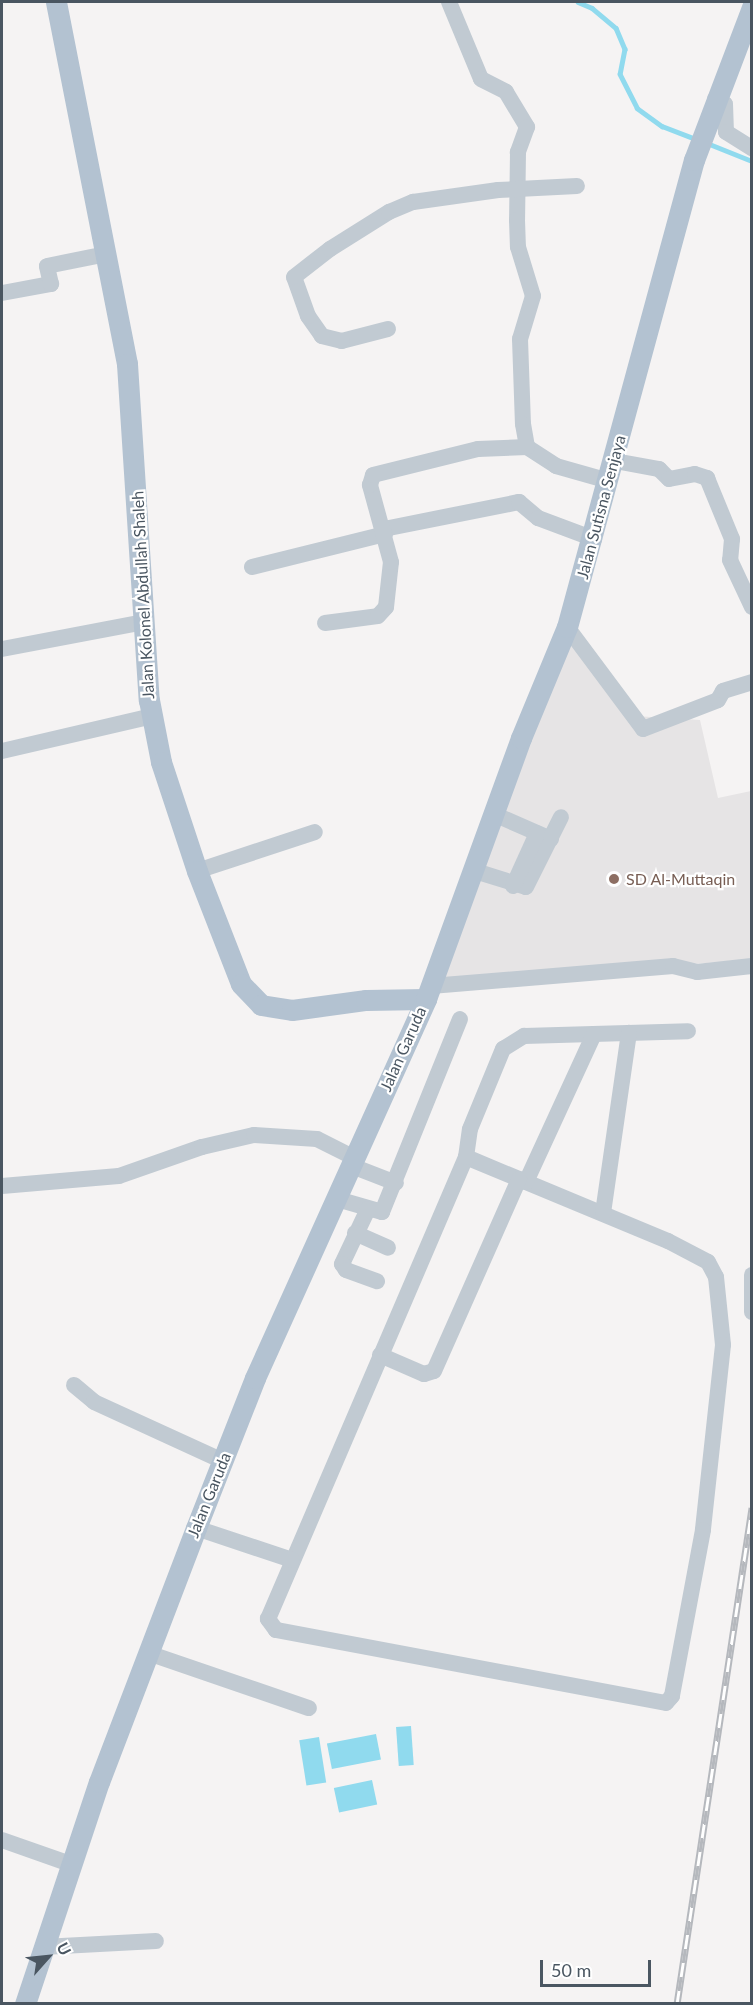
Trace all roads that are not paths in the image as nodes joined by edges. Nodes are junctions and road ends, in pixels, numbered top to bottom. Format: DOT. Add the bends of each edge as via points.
graph roads {
  1 [pos="56,2"];
  2 [pos="449,2"];
  3 [pos="752,7"];
  4 [pos="712,109"];
  5 [pos="752,148"];
  6 [pos="577,186"];
  7 [pos="520,189"];
  8 [pos="105,254"];
  9 [pos="2,293"];
  10 [pos="388,329"];
  11 [pos="527,447"];
  12 [pos="612,471"];
  13 [pos="385,532"];
  14 [pos="594,539"];
  15 [pos="252,567"];
  16 [pos="752,607"];
  17 [pos="143,622"];
  18 [pos="325,623"];
  19 [pos="567,627"];
  20 [pos="2,649"];
  21 [pos="752,682"];
  22 [pos="152,716"];
  23 [pos="2,751"];
  24 [pos="496,815"];
  25 [pos="561,817"];
  26 [pos="315,832"];
  27 [pos="544,836"];
  28 [pos="197,871"];
  29 [pos="475,871"];
  30 [pos="752,966"];
  31 [pos="428,992"];
  32 [pos="460,1019"];
  33 [pos="688,1031"];
  34 [pos="629,1033"];
  35 [pos="594,1034"];
  36 [pos="466,1157"];
  37 [pos="354,1162"];
  38 [pos="522,1180"];
  39 [pos="396,1183"];
  40 [pos="2,1186"];
  41 [pos="337,1199"];
  42 [pos="368,1209"];
  43 [pos="603,1213"];
  44 [pos="355,1233"];
  45 [pos="388,1248"];
  46 [pos="752,1275"];
  47 [pos="376,1281"];
  48 [pos="752,1311"];
  49 [pos="380,1355"];
  50 [pos="74,1385"];
  51 [pos="223,1461"];
  52 [pos="196,1528"];
  53 [pos="292,1560"];
  54 [pos="148,1653"];
  55 [pos="309,1708"];
  56 [pos="2,1840"];
  57 [pos="70,1864"];
  58 [pos="156,1941"];
  59 [pos="43,1947"];
  60 [pos="25,2004"];
  1 -- 8 [label="main road, Jalan Kolonel Abdullah Shaleh"];
  2 -- 7 [label="street" via="481,79 506,92 526,124 518,152"];
  3 -- 4 [label="main road, Jalan Sutisna Senjaya"];
  4 -- 5 [label="street" via="725,104 726,132"];
  4 -- 12 [label="main road, Jalan Sutisna Senjaya" via="694,160"];
  6 -- 7 [label="street"];
  7 -- 10 [label="street" via="420,201 397,208 308,263 294,277 308,316 322,336 342,340"];
  7 -- 11 [label="street" via="517,241 532,296 521,329"];
  8 -- 9 [label="street" via="47,266 51,284"];
  8 -- 17 [label="main road, Jalan Kolonel Abdullah Shaleh" via="132,396"];
  11 -- 12 [label="street" via="556,466"];
  11 -- 13 [label="street" via="478,448 377,472 370,485"];
  12 -- 14 [label="main road, Jalan Sutisna Senjaya"];
  12 -- 16 [label="street" via="659,469 669,479 694,474 707,478 732,539 728,545 730,561"];
  13 -- 14 [label="street" via="519,502 538,518"];
  13 -- 15 [label="street"];
  13 -- 18 [label="street" via="392,571 384,611 378,616"];
  14 -- 19 [label="main road, Jalan Sutisna Senjaya"];
  17 -- 20 [label="street"];
  17 -- 22 [label="main road, Jalan Kolonel Abdullah Shaleh"];
  19 -- 21 [label="street" via="643,729"];
  19 -- 24 [label="main road, Jalan Sutisna Senjaya" via="521,738"];
  22 -- 23 [label="street"];
  22 -- 28 [label="main road, Jalan Kolonel Abdullah Shaleh" via="161,762"];
  24 -- 27 [label="street"];
  24 -- 29 [label="main road, Jalan Sutisna Senjaya"];
  25 -- 27 [label="street"];
  26 -- 28 [label="street"];
  27 -- 29 [label="street" via="531,883 524,888"];
  28 -- 31 [label="main road, Jalan Kolonel Abdullah Shaleh" via="237,977 246,993 261,1005 292,1010"];
  29 -- 31 [label="main road, Jalan Sutisna Senjaya"];
  30 -- 31 [label="street" via="697,972 673,966"];
  31 -- 37 [label="main road, Jalan Garuda"];
  32 -- 39 [label="street"];
  33 -- 34 [label="street"];
  34 -- 35 [label="street"];
  34 -- 43 [label="street"];
  35 -- 36 [label="street" via="524,1036 506,1046 470,1129"];
  35 -- 38 [label="street"];
  36 -- 38 [label="street"];
  36 -- 49 [label="street"];
  37 -- 39 [label="street"];
  37 -- 40 [label="street" via="316,1139 254,1135 202,1147 118,1176"];
  37 -- 41 [label="main road, Jalan Garuda"];
  38 -- 43 [label="street"];
  38 -- 49 [label="street" via="434,1371 424,1374"];
  39 -- 42 [label="street" via="382,1212"];
  41 -- 42 [label="street"];
  41 -- 51 [label="main road, Jalan Garuda" via="255,1378"];
  42 -- 44 [label="street"];
  43 -- 53 [label="street" via="704,1259 717,1281 723,1345 703,1530 669,1701 658,1704 276,1630 268,1618"];
  44 -- 45 [label="street"];
  44 -- 47 [label="street" via="343,1268"];
  46 -- 48 [label="street"];
  49 -- 53 [label="street"];
  50 -- 51 [label="street" via="94,1402"];
  51 -- 52 [label="main road, Jalan Garuda"];
  52 -- 53 [label="street"];
  52 -- 54 [label="main road, Jalan Garuda"];
  54 -- 55 [label="street"];
  54 -- 57 [label="main road, Jalan Garuda"];
  56 -- 57 [label="street"];
  57 -- 59 [label="main road, Jalan Garuda"];
  58 -- 59 [label="street"];
  59 -- 60 [label="main road, Jalan Garuda"];
}
